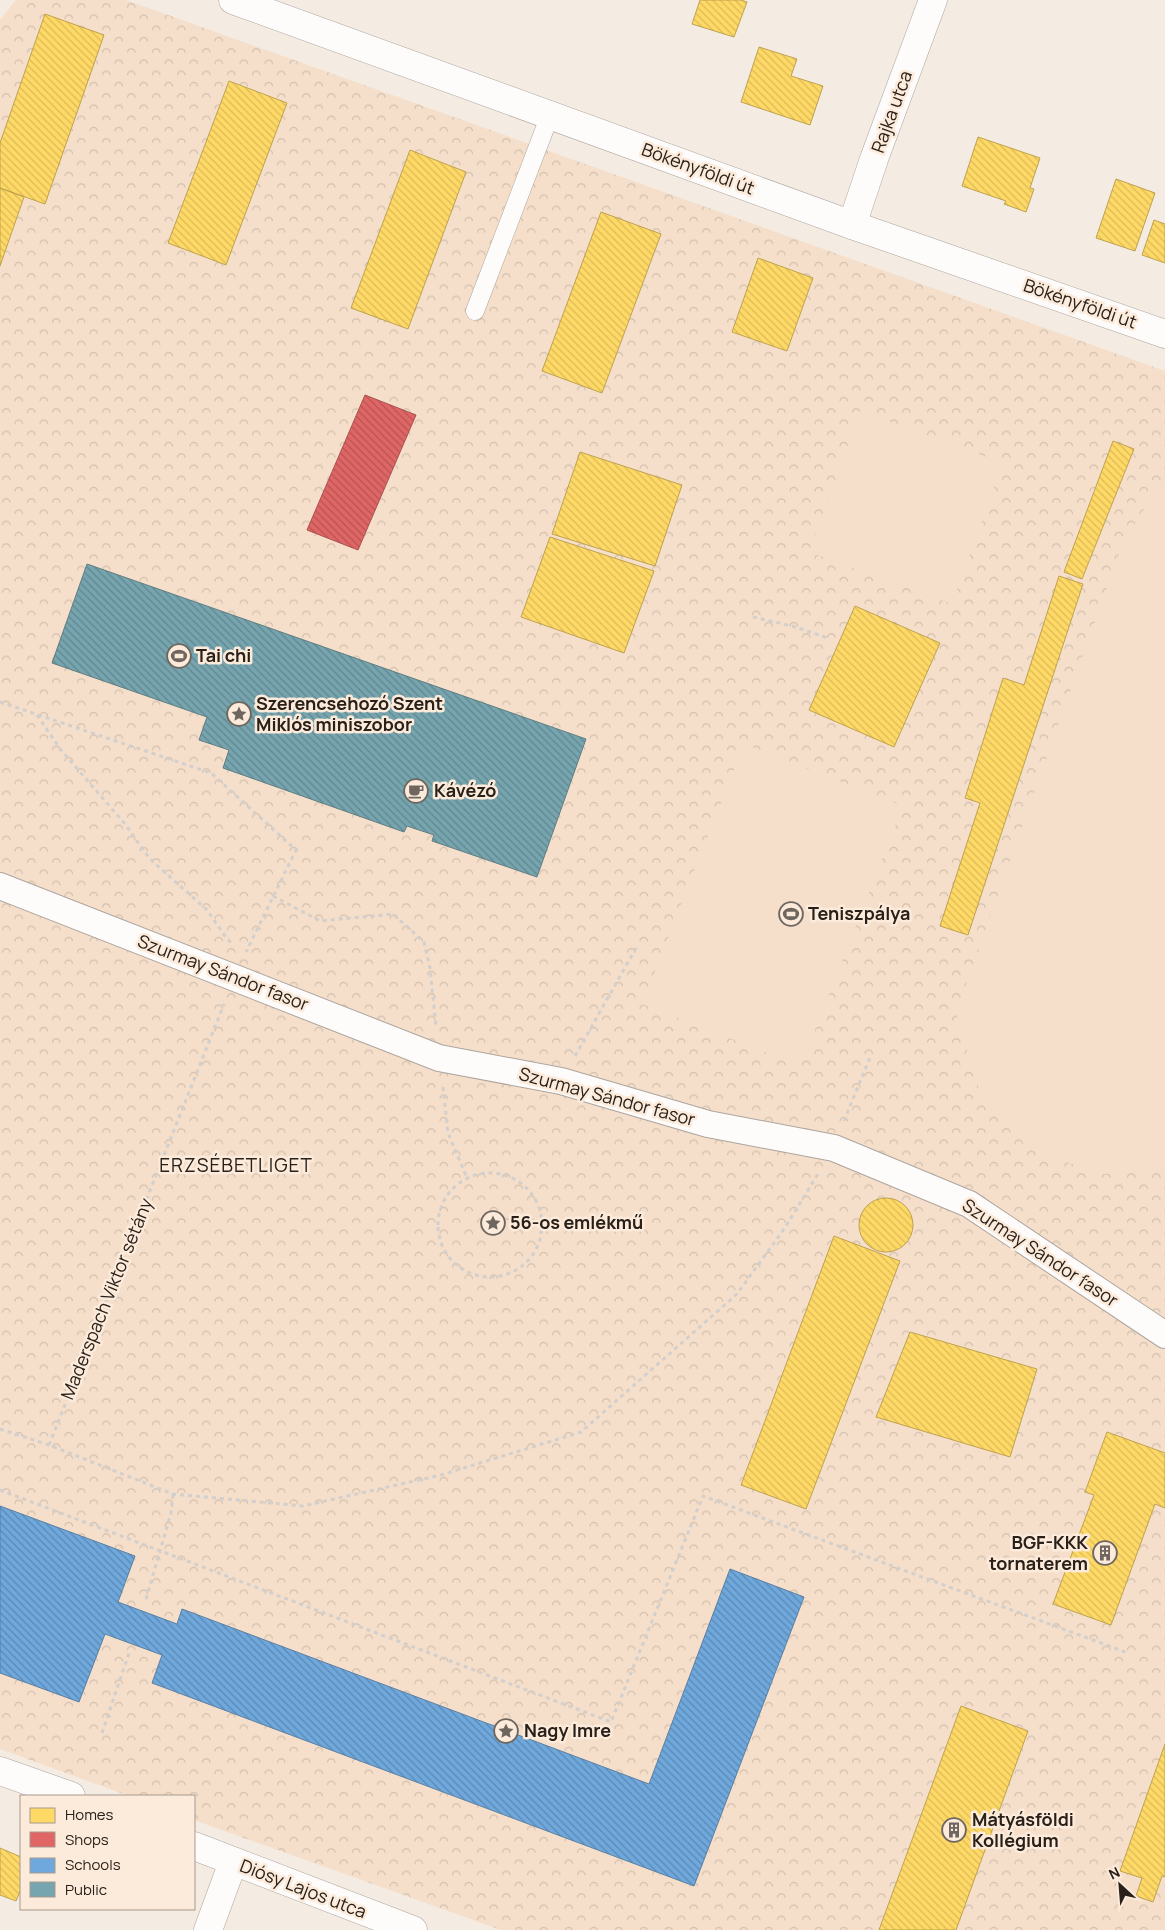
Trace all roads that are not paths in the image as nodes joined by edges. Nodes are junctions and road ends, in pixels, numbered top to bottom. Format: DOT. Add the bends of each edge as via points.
graph roads {
  1 [pos="233,0"];
  2 [pos="933,0"];
  3 [pos="550,115"];
  4 [pos="852,225"];
  5 [pos="475,311"];
  6 [pos="1165,334"];
  7 [pos="0,886"];
  8 [pos="1165,1335"];
  9 [pos="0,1771"];
  10 [pos="68,1795"];
  11 [pos="195,1846"];
  12 [pos="233,1862"];
  13 [pos="208,1930"];
  14 [pos="413,1930"];
  1 -- 3 [label="street, Bökényföldi út"];
  2 -- 4 [label="street, Rajka utca"];
  3 -- 4 [label="street, Bökényföldi út"];
  3 -- 5 [label="lane"];
  4 -- 6 [label="street, Bökényföldi út"];
  7 -- 8 [label="street, Szurmay Sándor fasor" via="239,967 440,1058 562,1081 708,1124 834,1148 968,1204"];
  9 -- 10 [label="street"];
  11 -- 12 [label="street, Diósy Lajos utca"];
  12 -- 13 [label="street"];
  12 -- 14 [label="street, Diósy Lajos utca"];
}
